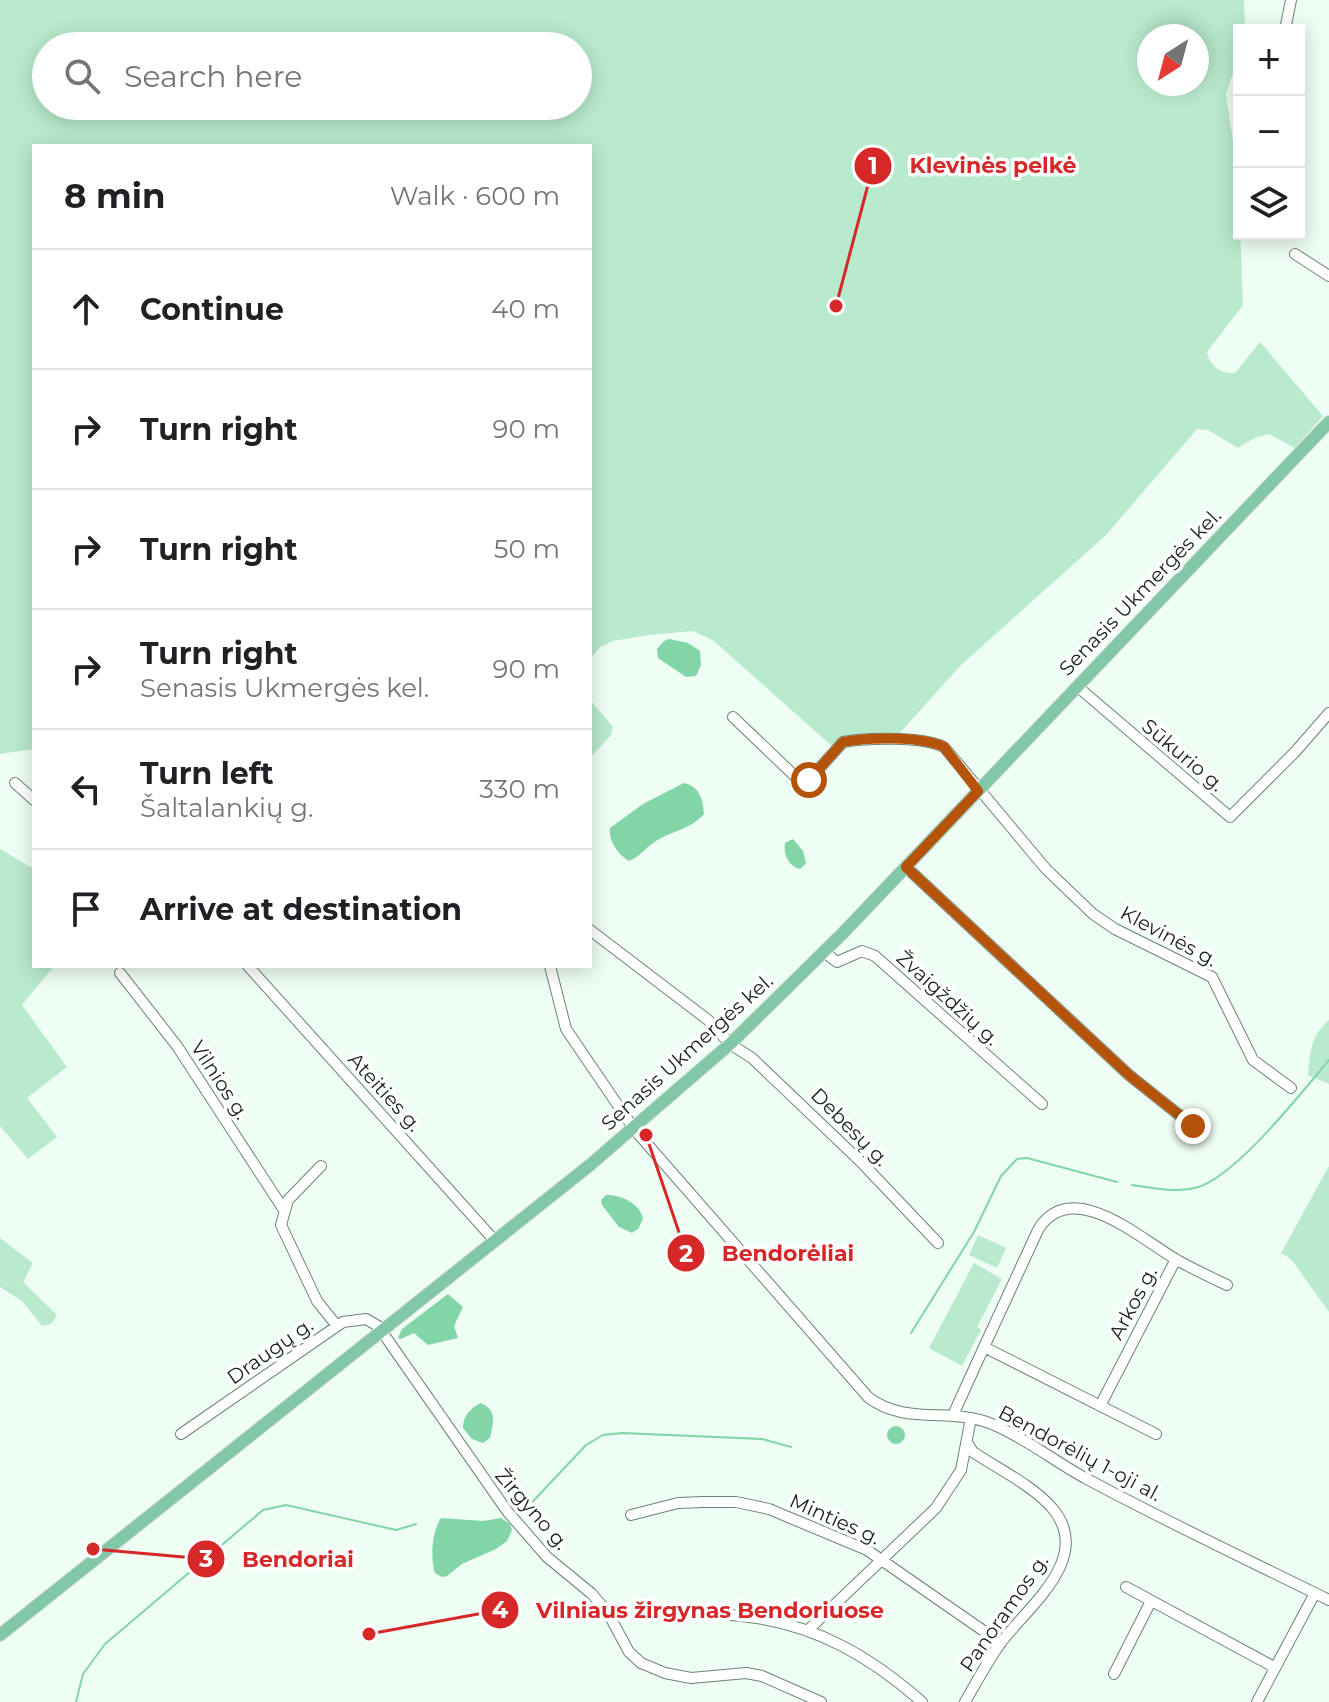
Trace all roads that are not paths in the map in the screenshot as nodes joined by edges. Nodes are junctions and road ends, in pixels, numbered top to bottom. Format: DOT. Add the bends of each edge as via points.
graph roads {
  1 [pos="1291,0"];
  2 [pos="1286,24"];
  3 [pos="1295,254"];
  4 [pos="1329,276"];
  5 [pos="1329,422"];
  6 [pos="1078,687"];
  7 [pos="1329,713"];
  8 [pos="733,717"];
  9 [pos="15,783"];
  10 [pos="978,791"];
  11 [pos="32,798"];
  12 [pos="906,867"];
  13 [pos="592,932"];
  14 [pos="824,952"];
  15 [pos="250,968"];
  16 [pos="551,968"];
  17 [pos="120,973"];
  18 [pos="730,1044"];
  19 [pos="1291,1088"];
  20 [pos="1042,1104"];
  21 [pos="1193,1126"];
  22 [pos="634,1129"];
  23 [pos="321,1166"];
  24 [pos="284,1210"];
  25 [pos="495,1241"];
  26 [pos="938,1243"];
  27 [pos="1176,1259"];
  28 [pos="1227,1285"];
  29 [pos="337,1326"];
  30 [pos="381,1332"];
  31 [pos="984,1347"];
  32 [pos="1100,1406"];
  33 [pos="953,1415"];
  34 [pos="971,1418"];
  35 [pos="181,1434"];
  36 [pos="1156,1434"];
  37 [pos="968,1444"];
  38 [pos="631,1515"];
  39 [pos="882,1559"];
  40 [pos="1126,1587"];
  41 [pos="1315,1593"];
  42 [pos="1329,1600"];
  43 [pos="1151,1601"];
  44 [pos="663,1612"];
  45 [pos="808,1630"];
  46 [pos="0,1635"];
  47 [pos="1001,1643"];
  48 [pos="1274,1667"];
  49 [pos="1114,1674"];
  50 [pos="821,1702"];
  51 [pos="922,1702"];
  52 [pos="965,1702"];
  53 [pos="1257,1702"];
  1 -- 2 [label="street"];
  3 -- 4 [label="street"];
  5 -- 6 [label="main road, Senasis Ukmergės kel."];
  6 -- 7 [label="street, Sūkurio g." via="1230,817"];
  6 -- 10 [label="main road, Senasis Ukmergės kel."];
  8 -- 10 [label="street, Klevinės g." via="801,782 809,780 843,742 908,740 944,747"];
  9 -- 11 [label="street"];
  10 -- 12 [label="main road, Senasis Ukmergės kel."];
  10 -- 19 [label="street, Klevinės g." via="1093,914 1212,977 1253,1060"];
  12 -- 14 [label="main road, Senasis Ukmergės kel."];
  12 -- 21 [label="street" via="1129,1075"];
  13 -- 18 [label="street, Debesų g." via="708,1020"];
  14 -- 18 [label="main road, Senasis Ukmergės kel."];
  14 -- 20 [label="street, Žvaigždžių g." via="837,962 862,951 875,956"];
  15 -- 25 [label="street, Ateities g."];
  16 -- 22 [label="street, Bendorėlių 1-oji al." via="566,1029"];
  17 -- 24 [label="street, Vilnios g." via="177,1046"];
  18 -- 22 [label="main road, Senasis Ukmergės kel."];
  18 -- 26 [label="street, Debesų g." via="793,1096"];
  22 -- 25 [label="main road, Senasis Ukmergės kel."];
  22 -- 33 [label="street, Bendorėlių 1-oji al." via="868,1397 899,1413"];
  23 -- 24 [label="street"];
  24 -- 29 [label="street, Vilnios g." via="281,1225 317,1301"];
  25 -- 30 [label="main road, Senasis Ukmergės kel."];
  27 -- 28 [label="street"];
  27 -- 31 [label="street, Arkos g." via="1116,1219 1059,1210 1038,1230"];
  27 -- 32 [label="street, Arkos g."];
  29 -- 30 [label="street, Draugų g." via="366,1319"];
  29 -- 35 [label="street, Draugų g."];
  30 -- 46 [label="main road, Senasis Ukmergės kel."];
  30 -- 50 [label="street, Žirgyno g." via="507,1511 547,1557 592,1594 641,1663 691,1678 762,1676"];
  31 -- 32 [label="street"];
  31 -- 33 [label="street, Arkos g."];
  32 -- 36 [label="street"];
  33 -- 34 [label="street, Bendorėlių 1-oji al."];
  34 -- 37 [label="street"];
  34 -- 41 [label="street, Bendorėlių 1-oji al." via="1001,1428 1085,1478"];
  37 -- 39 [label="street" via="961,1470 936,1508"];
  37 -- 47 [label="street, Panoramos g." via="1054,1510 1064,1533 1066,1553 1058,1574"];
  38 -- 39 [label="street, Minties g." via="678,1503 736,1502 769,1509"];
  39 -- 45 [label="street"];
  39 -- 47 [label="street, Minties g."];
  40 -- 43 [label="street"];
  41 -- 42 [label="street, Bendorėlių 1-oji al."];
  41 -- 48 [label="street"];
  43 -- 48 [label="street"];
  43 -- 49 [label="street"];
  44 -- 45 [label="street" via="749,1617"];
  45 -- 51 [label="street" via="859,1653"];
  47 -- 52 [label="street, Panoramos g."];
  48 -- 53 [label="street"];
}
